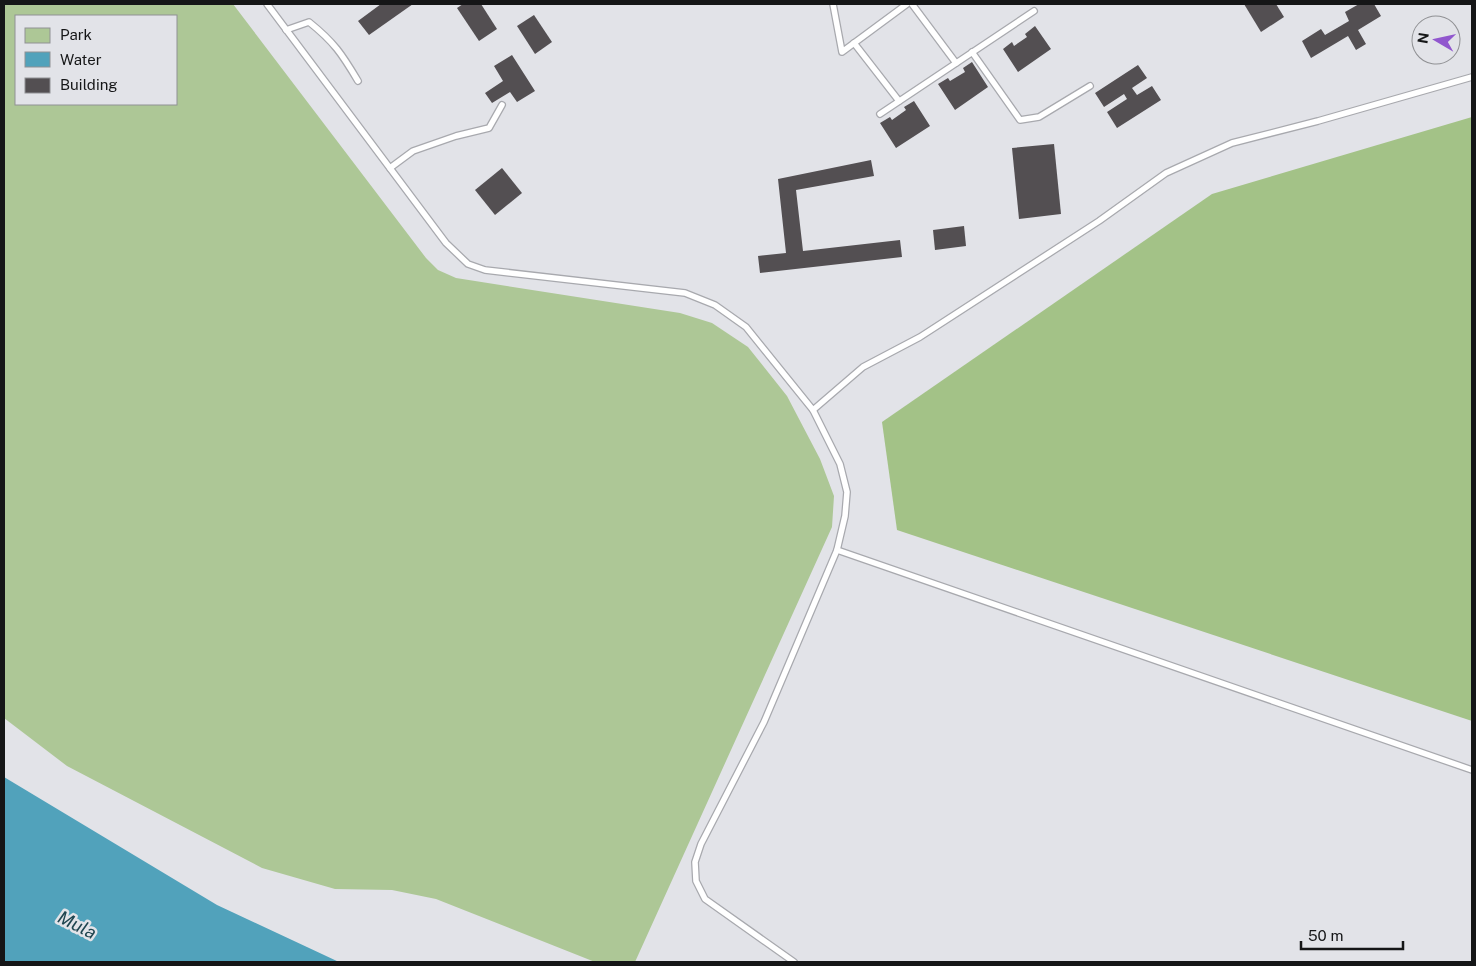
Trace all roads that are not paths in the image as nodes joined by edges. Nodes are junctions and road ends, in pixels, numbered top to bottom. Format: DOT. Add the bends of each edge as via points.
graph roads {
  1 [pos="266,4"];
  2 [pos="833,4"];
  3 [pos="907,4"];
  4 [pos="912,4"];
  5 [pos="1034,11"];
  6 [pos="286,30"];
  7 [pos="854,43"];
  8 [pos="972,52"];
  9 [pos="956,63"];
  10 [pos="1472,77"];
  11 [pos="358,81"];
  12 [pos="1090,86"];
  13 [pos="899,101"];
  14 [pos="502,104"];
  15 [pos="880,114"];
  16 [pos="390,168"];
  17 [pos="813,410"];
  18 [pos="837,550"];
  19 [pos="1472,770"];
  20 [pos="794,962"];
  1 -- 6 [label="lane"];
  2 -- 7 [label="lane" via="842,52"];
  3 -- 7 [label="lane"];
  4 -- 9 [label="lane"];
  5 -- 8 [label="lane"];
  6 -- 11 [label="lane" via="309,22 340,51"];
  6 -- 16 [label="lane"];
  7 -- 13 [label="lane"];
  8 -- 9 [label="lane"];
  8 -- 12 [label="lane" via="1020,120 1039,117"];
  9 -- 13 [label="lane"];
  10 -- 17 [label="lane" via="1232,143 1166,173 1099,222 920,338 863,367"];
  13 -- 15 [label="lane"];
  14 -- 16 [label="lane" via="489,128 413,151"];
  16 -- 17 [label="lane" via="446,243 468,264 485,270 685,293 716,305 746,327"];
  17 -- 18 [label="lane" via="840,464 847,492 846,516"];
  18 -- 19 [label="lane"];
  18 -- 20 [label="lane" via="764,722 701,844 695,862 696,881 705,899"];
}
